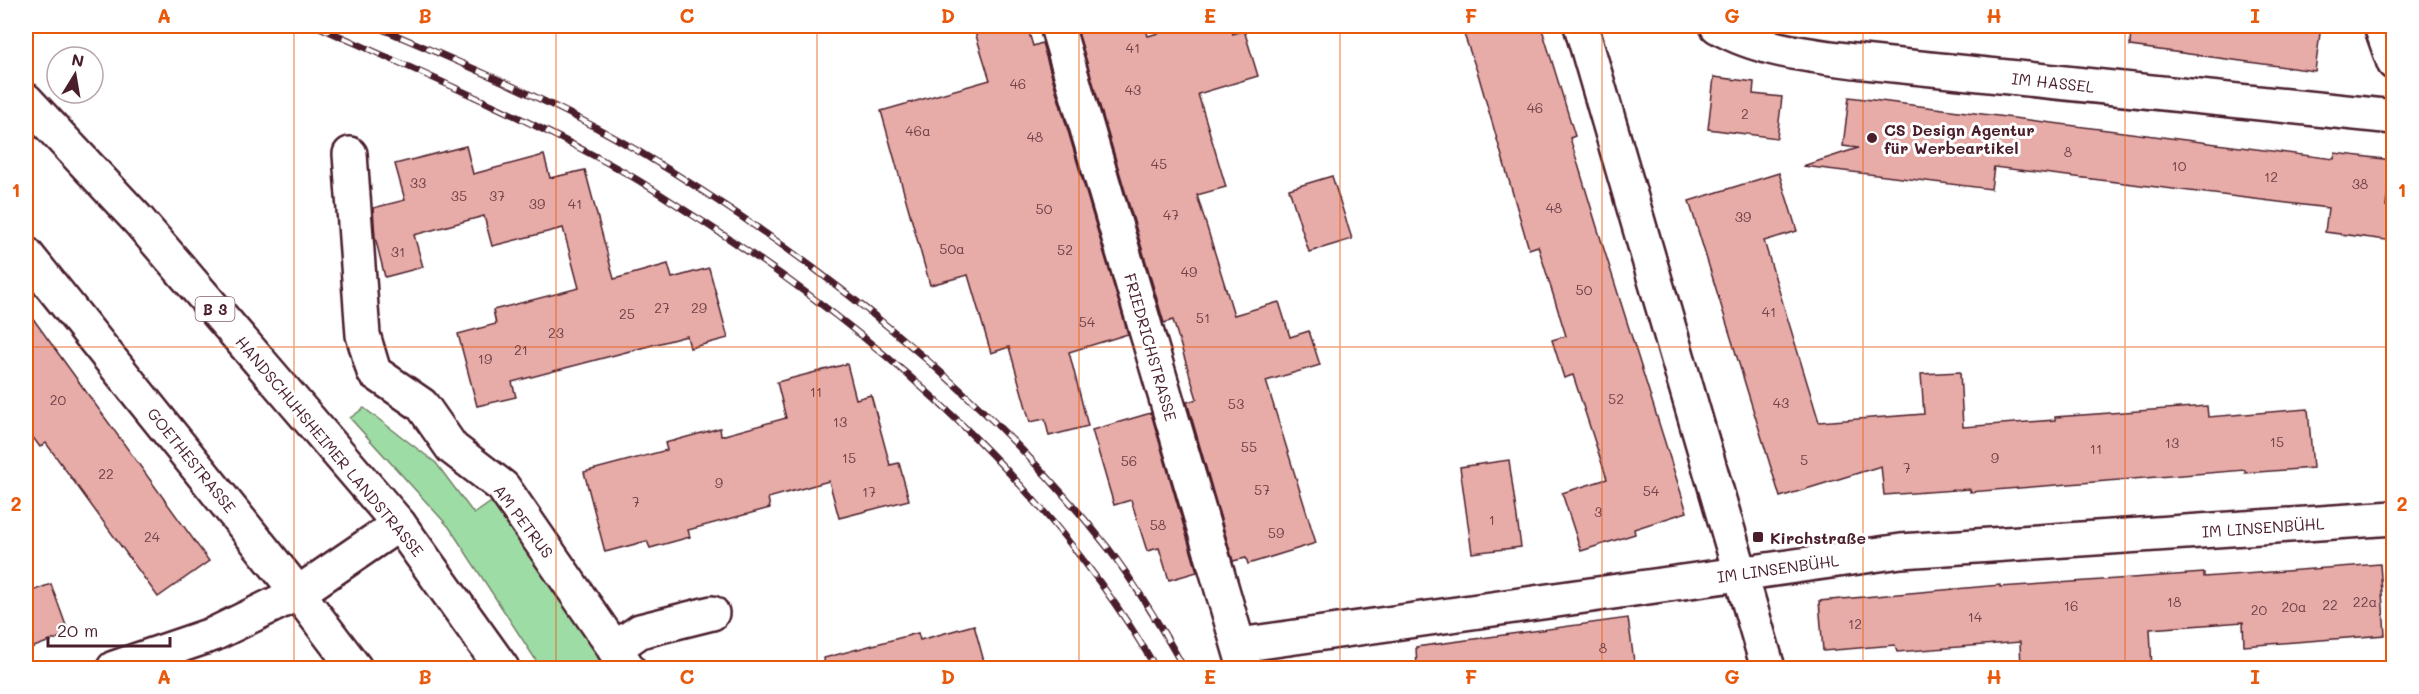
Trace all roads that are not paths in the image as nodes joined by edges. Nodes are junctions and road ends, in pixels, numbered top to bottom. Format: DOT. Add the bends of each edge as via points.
graph roads {
  1 [pos="1058,26"];
  2 [pos="1581,26"];
  3 [pos="1717,26"];
  4 [pos="2381,26"];
  5 [pos="2394,63"];
  6 [pos="26,100"];
  7 [pos="2394,117"];
  8 [pos="350,154"];
  9 [pos="26,254"];
  10 [pos="2394,518"];
  11 [pos="399,524"];
  12 [pos="1739,573"];
  13 [pos="298,593"];
  14 [pos="712,613"];
  15 [pos="1242,657"];
  16 [pos="621,659"];
  17 [pos="114,669"];
  18 [pos="355,669"];
  19 [pos="502,669"];
  20 [pos="1768,669"];
  1 -- 15 [label="street, FRIEDRICHSTRASSE"];
  2 -- 12 [label="street"];
  3 -- 7 [label="street, IM HASSEL" via="1731,34 1800,53 1853,61"];
  4 -- 5 [label="street"];
  6 -- 11 [label="street, HANDSCHUHSHEIMER LANDSTRASSE / B 3" via="139,221"];
  8 -- 16 [label="street, AM PETRUS" via="363,335 374,372 422,405 452,448 503,487"];
  9 -- 13 [label="street, GOETHESTRASSE"];
  10 -- 12 [label="street, IM LINSENBÜHL" via="1901,551"];
  11 -- 13 [label="street"];
  11 -- 19 [label="street, HANDSCHUHSHEIMER LANDSTRASSE / B 3"];
  12 -- 15 [label="street, IM LINSENBÜHL"];
  12 -- 20 [label="street"];
  13 -- 17 [label="street" via="214,634"];
  13 -- 18 [label="street, GOETHESTRASSE"];
  14 -- 16 [label="street" via="640,631"];
}
